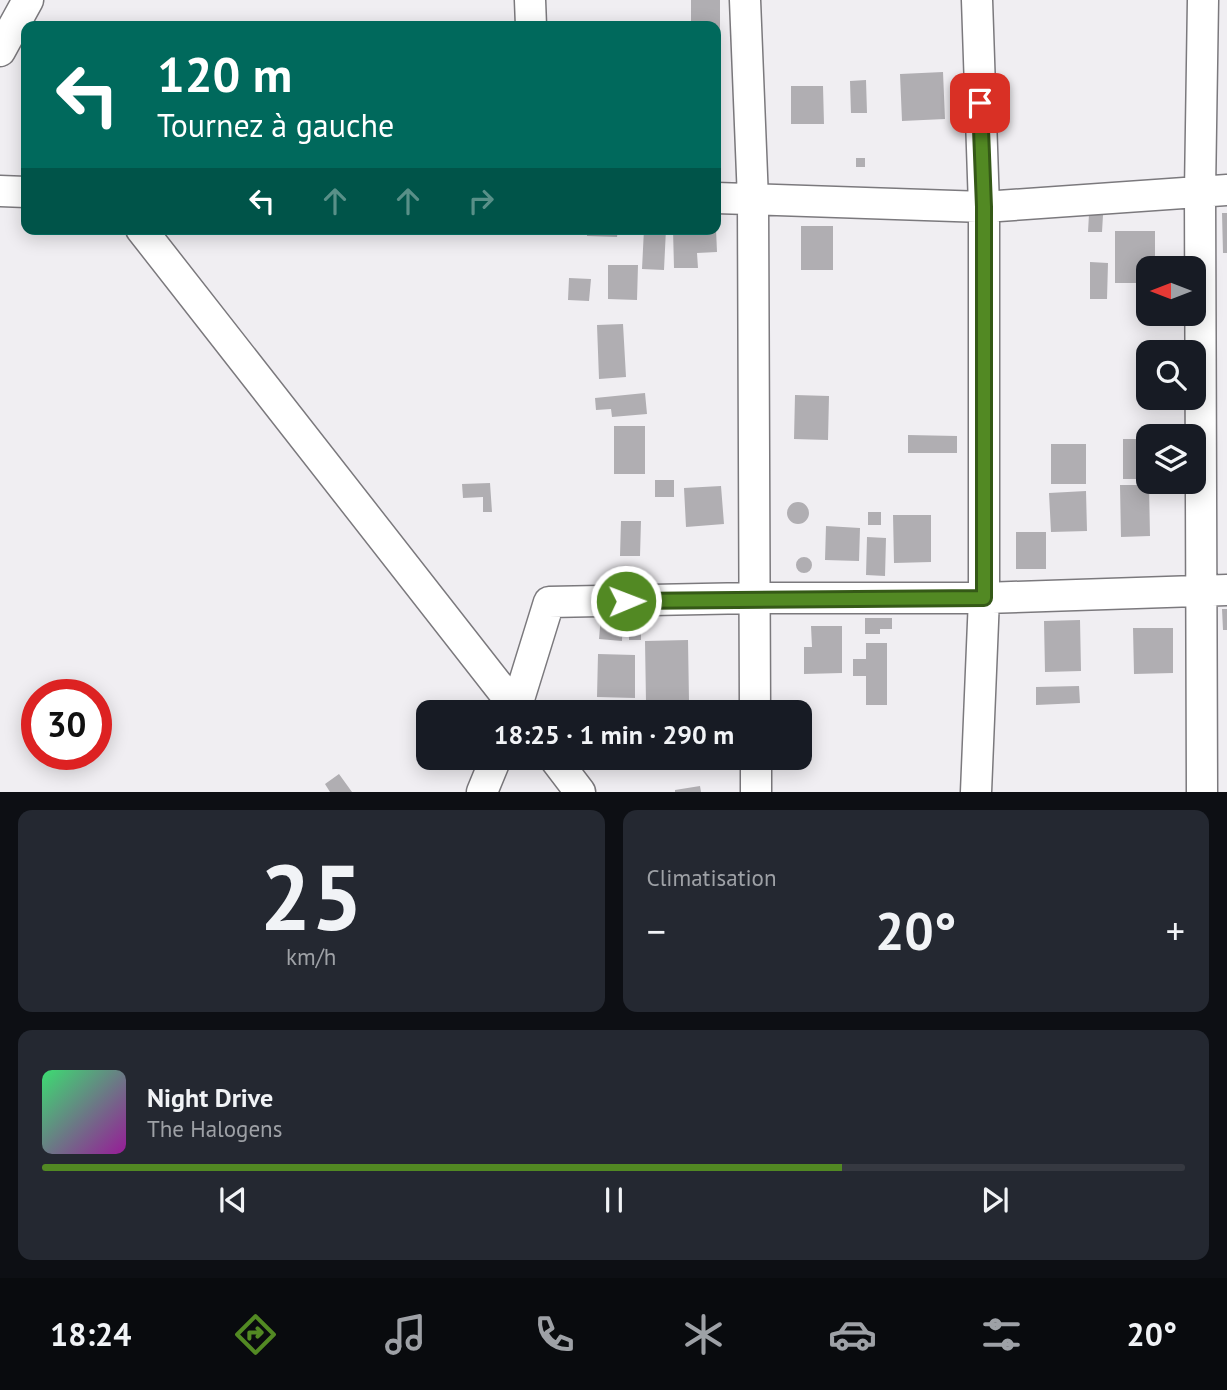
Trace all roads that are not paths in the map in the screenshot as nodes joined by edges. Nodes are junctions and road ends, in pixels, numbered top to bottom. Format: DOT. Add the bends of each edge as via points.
graph roads {
  1 [pos="28,0"];
  2 [pos="530,0"];
  3 [pos="745,0"];
  4 [pos="977,0"];
  5 [pos="1203,0"];
  6 [pos="531,21"];
  7 [pos="0,51"];
  8 [pos="1214,190"];
  9 [pos="0,191"];
  10 [pos="21,192"];
  11 [pos="721,198"];
  12 [pos="753,200"];
  13 [pos="984,207"];
  14 [pos="146,235"];
  15 [pos="1215,591"];
  16 [pos="753,598"];
  17 [pos="984,598"];
  18 [pos="508,700"];
  19 [pos="520,700"];
  20 [pos="755,700"];
  21 [pos="491,770"];
  22 [pos="563,770"];
  23 [pos="756,770"];
  24 [pos="482,792"];
  25 [pos="580,792"];
  26 [pos="756,792"];
  27 [pos="976,792"];
  28 [pos="1202,792"];
  1 -- 7 [label="street"];
  2 -- 6 [label="street"];
  3 -- 12 [label="street"];
  4 -- 13 [label="street"];
  5 -- 8 [label="street"];
  8 -- 13 [label="street"];
  8 -- 15 [label="street"];
  9 -- 10 [label="street"];
  11 -- 12 [label="street"];
  12 -- 13 [label="street"];
  12 -- 16 [label="street"];
  13 -- 17 [label="street"];
  14 -- 18 [label="street"];
  15 -- 17 [label="street"];
  15 -- 28 [label="street"];
  16 -- 17 [label="street"];
  16 -- 19 [label="street" via="549,602"];
  16 -- 20 [label="street"];
  17 -- 27 [label="street"];
  21 -- 24 [label="street"];
  22 -- 25 [label="street"];
  23 -- 26 [label="street"];
}
